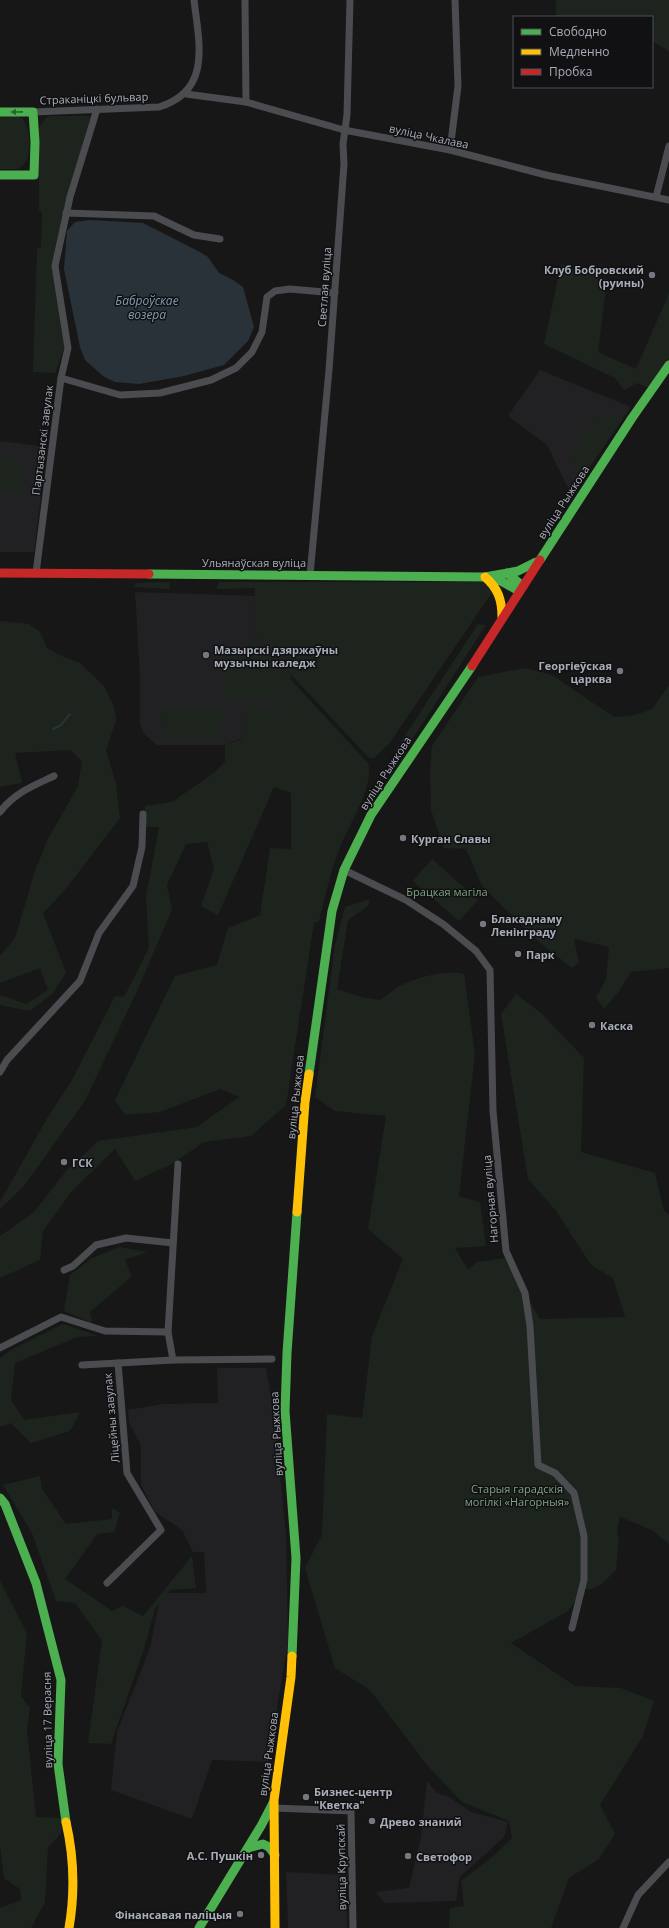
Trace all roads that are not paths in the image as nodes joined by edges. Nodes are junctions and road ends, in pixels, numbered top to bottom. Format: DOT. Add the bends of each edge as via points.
graph roads {
  1 [pos="194,0"];
  2 [pos="245,0"];
  3 [pos="350,0"];
  4 [pos="455,0"];
  5 [pos="186,94"];
  6 [pos="246,102"];
  7 [pos="96,109"];
  8 [pos="0,112"];
  9 [pos="33,112"];
  10 [pos="344,130"];
  11 [pos="669,146"];
  12 [pos="450,150"];
  13 [pos="0,175"];
  14 [pos="656,197"];
  15 [pos="669,200"];
  16 [pos="66,213"];
  17 [pos="220,239"];
  18 [pos="335,293"];
  19 [pos="669,366"];
  20 [pos="61,378"];
  21 [pos="540,559"];
  22 [pos="0,573"];
  23 [pos="36,573"];
  24 [pos="507,573"];
  25 [pos="310,575"];
  26 [pos="485,577"];
  27 [pos="519,590"];
  28 [pos="502,617"];
  29 [pos="54,776"];
  30 [pos="0,812"];
  31 [pos="143,814"];
  32 [pos="344,870"];
  33 [pos="0,1072"];
  34 [pos="178,1164"];
  35 [pos="173,1243"];
  36 [pos="64,1270"];
  37 [pos="168,1332"];
  38 [pos="0,1348"];
  39 [pos="272,1359"];
  40 [pos="173,1360"];
  41 [pos="118,1363"];
  42 [pos="82,1365"];
  43 [pos="0,1498"];
  44 [pos="107,1583"];
  45 [pos="572,1628"];
  46 [pos="274,1804"];
  47 [pos="248,1848"];
  48 [pos="275,1855"];
  49 [pos="669,1862"];
  50 [pos="69,1928"];
  51 [pos="199,1928"];
  52 [pos="275,1928"];
  53 [pos="353,1928"];
  54 [pos="623,1928"];
  1 -- 5 [label="street" via="200,53 194,82"];
  2 -- 6 [label="street"];
  3 -- 10 [label="street, Светлая вуліца" via="347,115"];
  4 -- 12 [label="street" via="458,86"];
  5 -- 6 [label="street, вуліца Чкалава"];
  5 -- 7 [label="street, Страканіцкі бульвар" via="173,103 159,107"];
  6 -- 10 [label="street, вуліца Чкалава"];
  7 -- 9 [label="street, Страканіцкі бульвар"];
  7 -- 16 [label="street"];
  9 -- 8 [label="main road, Страканіцкі бульвар, one-way"];
  9 -- 13 [label="main road" via="34,175"];
  10 -- 12 [label="street, вуліца Чкалава"];
  10 -- 18 [label="street, Светлая вуліца"];
  11 -- 14 [label="street"];
  12 -- 14 [label="street, вуліца Чкалава" via="546,174"];
  14 -- 15 [label="street, вуліца Чкалава"];
  16 -- 17 [label="street" via="154,216 194,236"];
  16 -- 20 [label="street" via="55,266 68,348"];
  18 -- 20 [label="street, Партызанскі завулак" via="290,289 274,291 267,297 262,332 252,352 236,368 212,380 160,393 120,395"];
  18 -- 25 [label="street, Светлая вуліца"];
  19 -- 21 [label="main road, вуліца Рыжкова"];
  20 -- 23 [label="street, Партызанскі завулак"];
  21 -- 24 [label="main road, Ульянаўская вуліца" via="525,569"];
  21 -- 27 [label="main road, вуліца Рыжкова"];
  22 -- 23 [label="main road, Ульянаўская вуліца"];
  23 -- 25 [label="main road, Ульянаўская вуліца"];
  24 -- 26 [label="main road, Ульянаўская вуліца"];
  24 -- 27 [label="main road" via="519,583"];
  25 -- 26 [label="main road, Ульянаўская вуліца"];
  26 -- 27 [label="main road"];
  26 -- 28 [label="main road" via="497,588 501,597"];
  27 -- 28 [label="main road, вуліца Рыжкова"];
  28 -- 32 [label="main road, вуліца Рыжкова" via="371,815"];
  29 -- 30 [label="street" via="22,791"];
  31 -- 33 [label="street" via="142,847 133,886 99,933 80,981 7,1060"];
  32 -- 45 [label="street, Нагорная вуліца" via="406,900 443,924 476,951 490,970 493,1111 506,1251 525,1293 530,1326 538,1465 555,1473 574,1493 584,1536 584,1580"];
  32 -- 46 [label="main road, вуліца Рыжкова" via="332,911 305,1102 285,1411 296,1558 295,1611 291,1678"];
  34 -- 35 [label="street"];
  35 -- 36 [label="street" via="126,1238 96,1245 73,1266"];
  35 -- 37 [label="street"];
  37 -- 38 [label="street" via="105,1331 62,1317"];
  37 -- 40 [label="street"];
  39 -- 40 [label="street, Ліцейны завулак"];
  40 -- 41 [label="street, Ліцейны завулак"];
  41 -- 42 [label="street, Ліцейны завулак"];
  41 -- 44 [label="street, Ліцейны завулак" via="127,1473 161,1530"];
  43 -- 50 [label="main road, вуліца 17 Верасня" via="5,1504 36,1583 61,1680 58,1764 64,1815 71,1845 73,1904"];
  46 -- 47 [label="main road"];
  46 -- 48 [label="main road, вуліца Рыжкова"];
  46 -- 53 [label="street, вуліца Крупскай" via="351,1810"];
  47 -- 48 [label="main road" via="260,1843 266,1844"];
  47 -- 51 [label="main road"];
  48 -- 52 [label="main road, вуліца Рыжкова"];
  49 -- 54 [label="street" via="638,1895"];
}
